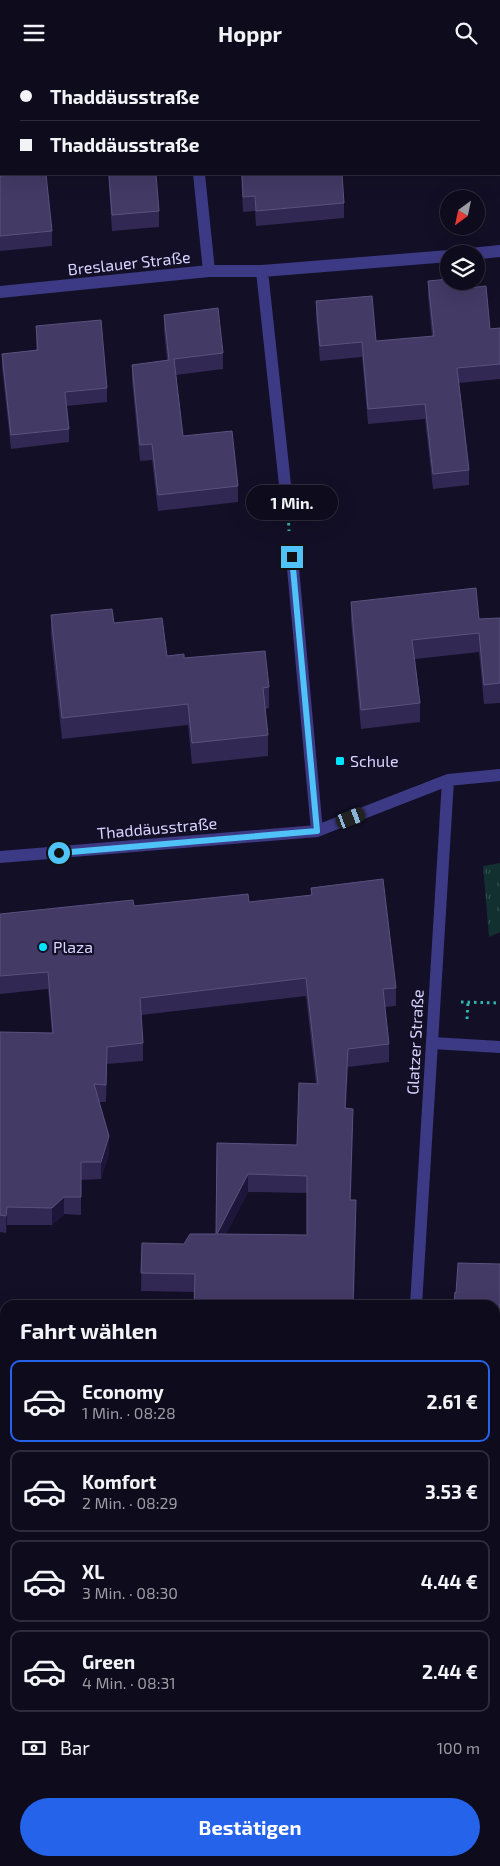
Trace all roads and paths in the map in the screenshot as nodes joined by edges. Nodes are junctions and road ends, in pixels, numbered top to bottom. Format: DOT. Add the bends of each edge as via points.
graph roads {
  1 [pos="199,175"];
  2 [pos="500,251"];
  3 [pos="485,252"];
  4 [pos="440,256"];
  5 [pos="209,271"];
  6 [pos="262,271"];
  7 [pos="0,292"];
  8 [pos="285,485"];
  9 [pos="292,557"];
  10 [pos="500,775"];
  11 [pos="448,780"];
  12 [pos="317,831"];
  13 [pos="0,857"];
  14 [pos="434,1001"];
  15 [pos="500,1003"];
  16 [pos="432,1043"];
  17 [pos="500,1047"];
  18 [pos="416,1300"];
  1 -- 5 [label="street"];
  2 -- 3 [label="street"];
  4 -- 6 [label="street, Breslauer Straße"];
  5 -- 6 [label="street, Breslauer Straße"];
  5 -- 7 [label="street, Breslauer Straße"];
  6 -- 8 [label="street"];
  8 -- 9 [label="path"];
  9 -- 12 [label="street"];
  10 -- 11 [label="street, Thaddäusstraße"];
  11 -- 12 [label="street, Thaddäusstraße"];
  11 -- 14 [label="street, Glatzer Straße"];
  12 -- 13 [label="street, Thaddäusstraße"];
  14 -- 15 [label="path"];
  14 -- 16 [label="street, Glatzer Straße"];
  16 -- 17 [label="street"];
  16 -- 18 [label="street, Glatzer Straße"];
}
